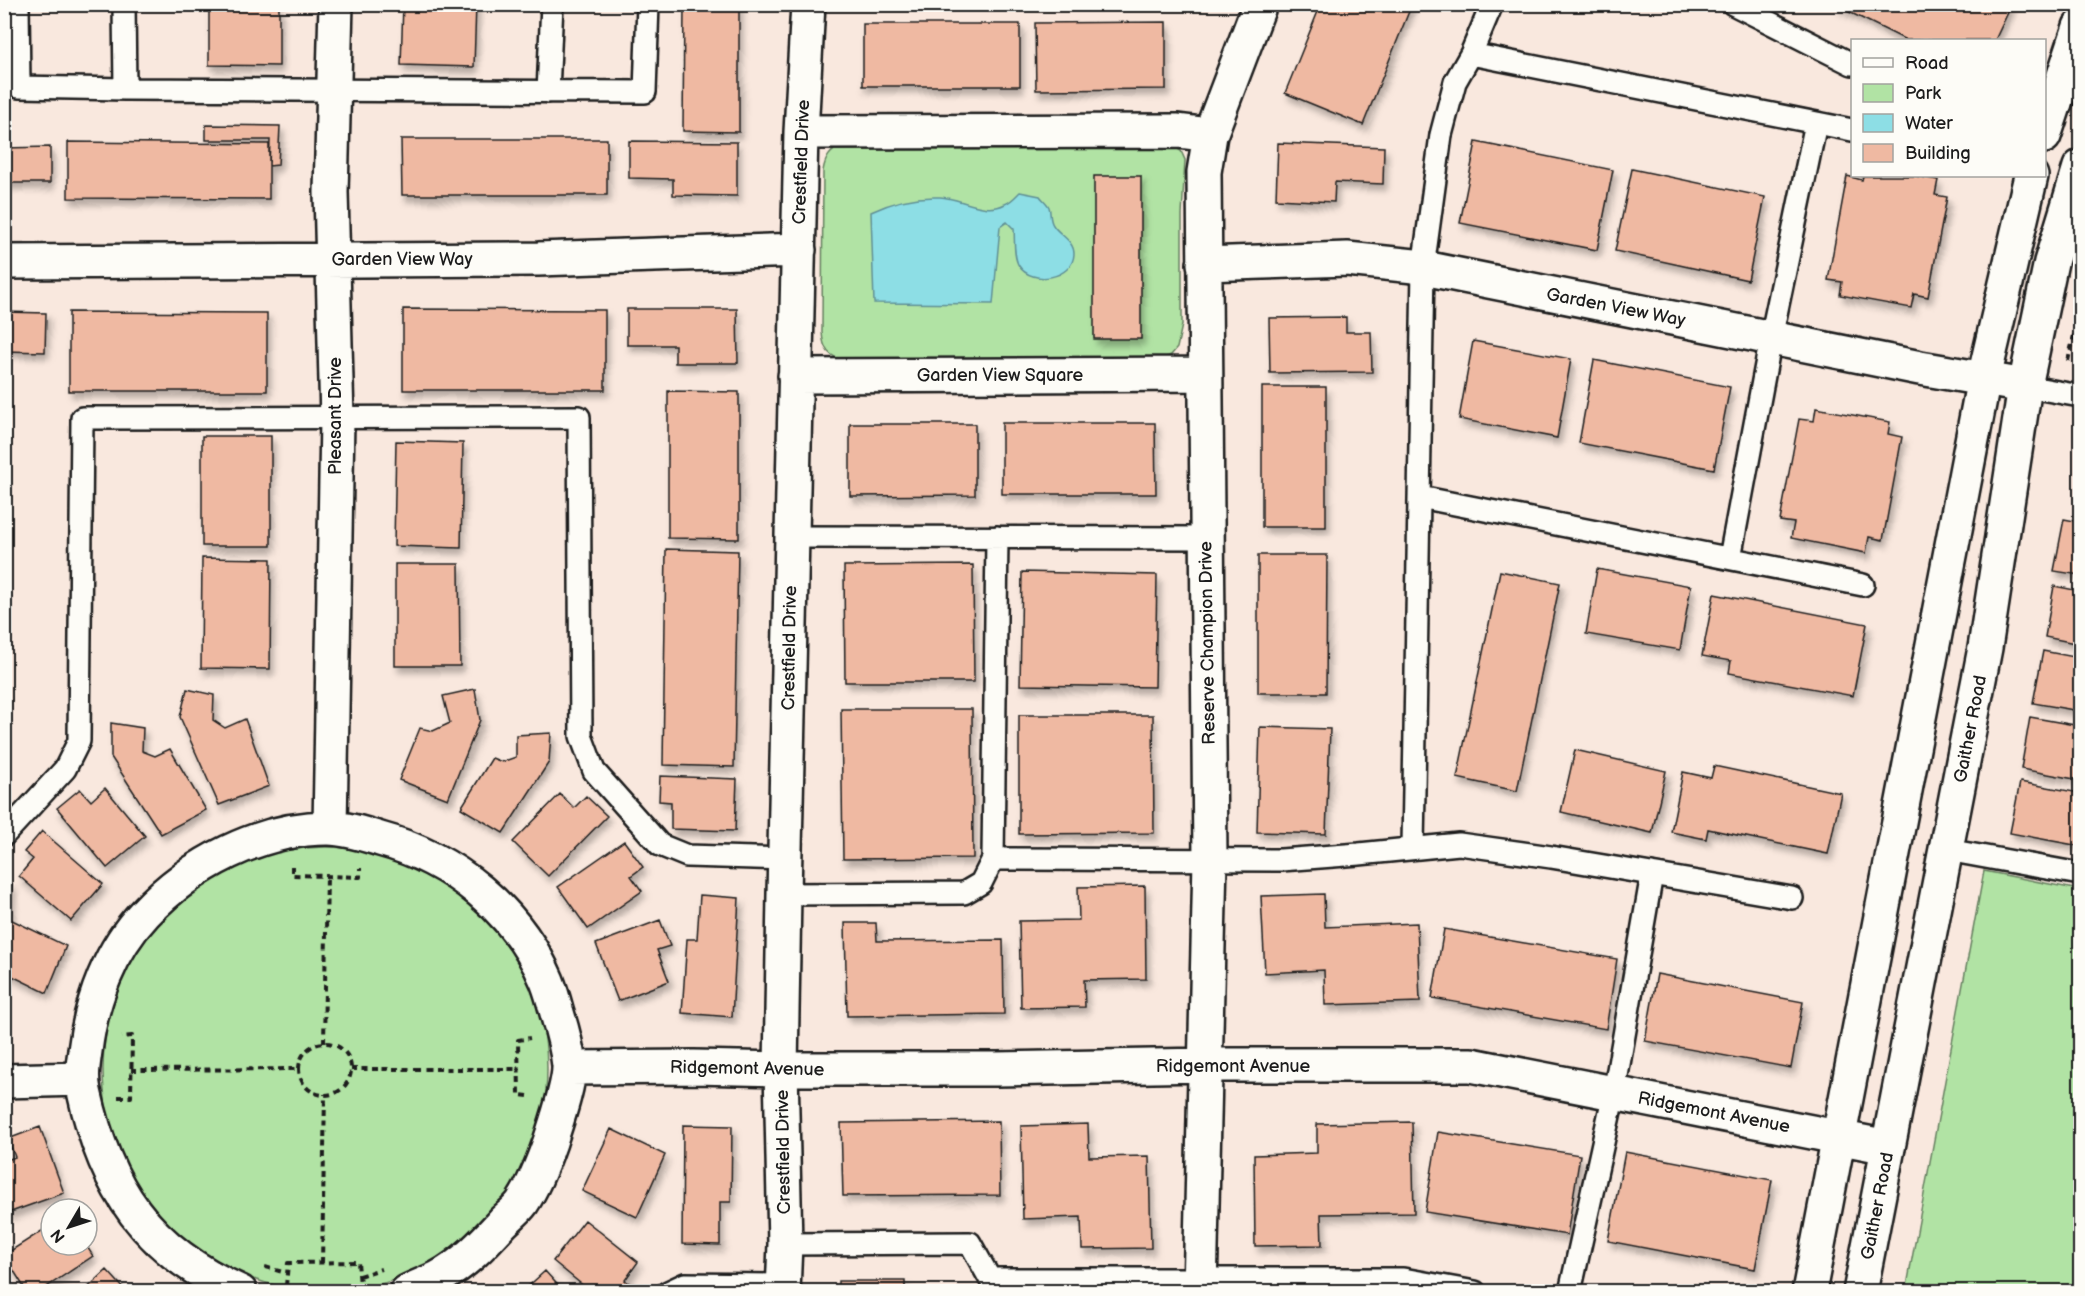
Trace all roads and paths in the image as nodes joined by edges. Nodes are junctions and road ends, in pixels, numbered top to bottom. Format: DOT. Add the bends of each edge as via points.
graph roads {
  1 [pos="18,4"];
  2 [pos="124,4"];
  3 [pos="336,4"];
  4 [pos="552,4"];
  5 [pos="648,4"];
  6 [pos="808,4"];
  7 [pos="1260,4"];
  8 [pos="1492,4"];
  9 [pos="1733,4"];
  10 [pos="2080,27"];
  11 [pos="1471,54"];
  12 [pos="1851,63"];
  13 [pos="125,89"];
  14 [pos="334,90"];
  15 [pos="548,92"];
  16 [pos="1816,123"];
  17 [pos="2046,129"];
  18 [pos="1851,130"];
  19 [pos="801,132"];
  20 [pos="1210,135"];
  21 [pos="2080,167"];
  22 [pos="2031,177"];
  23 [pos="799,250"];
  24 [pos="333,260"];
  25 [pos="4,262"];
  26 [pos="1204,264"];
  27 [pos="1424,268"];
  28 [pos="1771,338"];
  29 [pos="1205,374"];
  30 [pos="795,376"];
  31 [pos="1984,378"];
  32 [pos="2025,386"];
  33 [pos="2080,396"];
  34 [pos="336,419"];
  35 [pos="1420,497"];
  36 [pos="792,537"];
  37 [pos="996,537"];
  38 [pos="1207,538"];
  39 [pos="1730,558"];
  40 [pos="1863,585"];
  41 [pos="330,828"];
  42 [pos="4,835"];
  43 [pos="1413,848"];
  44 [pos="1947,850"];
  45 [pos="292,858"];
  46 [pos="785,859"];
  47 [pos="993,859"];
  48 [pos="1209,859"];
  49 [pos="292,865"];
  50 [pos="370,866"];
  51 [pos="280,867"];
  52 [pos="1652,874"];
  53 [pos="2080,874"];
  54 [pos="327,876"];
  55 [pos="784,894"];
  56 [pos="1791,898"];
  57 [pos="122,1027"];
  58 [pos="528,1027"];
  59 [pos="114,1036"];
  60 [pos="120,1036"];
  61 [pos="536,1037"];
  62 [pos="530,1038"];
  63 [pos="324,1043"];
  64 [pos="1205,1065"];
  65 [pos="569,1068"];
  66 [pos="299,1069"];
  67 [pos="351,1069"];
  68 [pos="519,1069"];
  69 [pos="781,1069"];
  70 [pos="131,1070"];
  71 [pos="82,1079"];
  72 [pos="4,1082"];
  73 [pos="1614,1093"];
  74 [pos="325,1094"];
  75 [pos="109,1097"];
  76 [pos="120,1097"];
  77 [pos="532,1097"];
  78 [pos="121,1108"];
  79 [pos="1838,1136"];
  80 [pos="1888,1147"];
  81 [pos="785,1244"];
  82 [pos="322,1263"];
  83 [pos="286,1273"];
  84 [pos="359,1276"];
  85 [pos="249,1278"];
  86 [pos="398,1279"];
  87 [pos="360,1285"];
  88 [pos="990,1285"];
  89 [pos="1200,1285"];
  90 [pos="1403,1285"];
  91 [pos="285,1286"];
  92 [pos="783,1288"];
  93 [pos="668,1292"];
  94 [pos="1475,1292"];
  95 [pos="1570,1292"];
  96 [pos="1809,1292"];
  97 [pos="1860,1292"];
  1 -- 13 [label="lane" via="19,87"];
  2 -- 13 [label="lane"];
  3 -- 14 [label="street, Pleasant Drive"];
  4 -- 15 [label="lane"];
  5 -- 15 [label="lane" via="645,92"];
  6 -- 19 [label="street, Crestfield Drive"];
  7 -- 20 [label="street, Reserve Champion Drive"];
  8 -- 11 [label="lane"];
  9 -- 12 [label="lane"];
  10 -- 17 [label="street"];
  11 -- 16 [label="lane"];
  11 -- 27 [label="lane" via="1455,82 1441,135"];
  13 -- 14 [label="lane"];
  14 -- 15 [label="lane"];
  14 -- 24 [label="street, Pleasant Drive"];
  16 -- 18 [label="lane"];
  16 -- 28 [label="lane"];
  19 -- 20 [label="street" via="1178,131"];
  19 -- 23 [label="street, Crestfield Drive"];
  20 -- 26 [label="street, Reserve Champion Drive" via="1204,172"];
  21 -- 32 [label="street, Gaither Road" via="2051,262"];
  22 -- 31 [label="street"];
  23 -- 24 [label="street, Garden View Way" via="538,259"];
  23 -- 30 [label="street, Crestfield Drive"];
  24 -- 25 [label="street, Garden View Way"];
  24 -- 34 [label="street, Pleasant Drive"];
  26 -- 27 [label="street, Garden View Way" via="1347,259"];
  26 -- 29 [label="street, Reserve Champion Drive"];
  27 -- 28 [label="street, Garden View Way"];
  27 -- 35 [label="lane"];
  28 -- 31 [label="street, Garden View Way"];
  28 -- 39 [label="lane"];
  29 -- 30 [label="street, Garden View Square"];
  29 -- 38 [label="street, Reserve Champion Drive"];
  30 -- 36 [label="street, Crestfield Drive"];
  31 -- 32 [label="street, Garden View Way"];
  31 -- 79 [label="street"];
  32 -- 33 [label="lane"];
  32 -- 44 [label="street, Gaither Road" via="1985,648"];
  34 -- 41 [label="street, Pleasant Drive"];
  34 -- 42 [label="lane" via="82,418 79,741 65,769"];
  34 -- 46 [label="lane" via="579,417 581,736 594,771 660,845 687,856"];
  35 -- 39 [label="lane"];
  35 -- 43 [label="lane"];
  36 -- 37 [label="lane"];
  36 -- 46 [label="street, Crestfield Drive"];
  37 -- 38 [label="lane"];
  37 -- 47 [label="lane"];
  38 -- 48 [label="street, Reserve Champion Drive"];
  39 -- 40 [label="lane"];
  41 -- 65 [label="street" via="400,844 452,870 494,900 523,937 547,981"];
  41 -- 71 [label="street" via="291,831 260,839 213,860 165,892 135,924 111,962 96,996"];
  43 -- 48 [label="lane" via="1281,860"];
  43 -- 52 [label="lane" via="1459,844"];
  44 -- 53 [label="lane"];
  44 -- 80 [label="street, Gaither Road"];
  45 -- 49 [label="path"];
  46 -- 55 [label="street, Crestfield Drive"];
  47 -- 48 [label="lane"];
  47 -- 55 [label="lane" via="981,883 964,893"];
  48 -- 64 [label="street, Reserve Champion Drive"];
  49 -- 51 [label="path"];
  49 -- 54 [label="path" via="292,875"];
  50 -- 54 [label="path" via="360,864 360,877"];
  52 -- 56 [label="lane"];
  52 -- 73 [label="lane"];
  54 -- 63 [label="path"];
  55 -- 69 [label="street, Crestfield Drive"];
  57 -- 60 [label="path"];
  58 -- 62 [label="path"];
  59 -- 60 [label="path"];
  60 -- 70 [label="path" via="132,1036"];
  61 -- 62 [label="path"];
  62 -- 68 [label="path" via="518,1040"];
  63 -- 66 [label="path" via="309,1048"];
  63 -- 67 [label="path" via="340,1047"];
  64 -- 69 [label="street, Ridgemont Avenue"];
  64 -- 73 [label="street, Ridgemont Avenue" via="1472,1065"];
  64 -- 89 [label="street, Reserve Champion Drive"];
  65 -- 69 [label="street, Ridgemont Avenue"];
  65 -- 86 [label="street" via="543,1161 521,1203 477,1251 439,1278"];
  66 -- 70 [label="path"];
  66 -- 74 [label="path" via="306,1086"];
  67 -- 68 [label="path"];
  67 -- 74 [label="path" via="339,1091"];
  68 -- 77 [label="path" via="519,1095"];
  69 -- 81 [label="street, Crestfield Drive"];
  70 -- 76 [label="path" via="131,1097"];
  71 -- 72 [label="street"];
  71 -- 85 [label="street" via="100,1150 142,1223 179,1258 213,1280"];
  73 -- 79 [label="street, Ridgemont Avenue"];
  73 -- 95 [label="lane"];
  74 -- 82 [label="path"];
  75 -- 76 [label="path"];
  76 -- 78 [label="path"];
  79 -- 80 [label="street, Ridgemont Avenue"];
  79 -- 96 [label="street"];
  80 -- 97 [label="street, Gaither Road"];
  81 -- 88 [label="lane" via="970,1243"];
  81 -- 92 [label="street, Crestfield Drive"];
  82 -- 83 [label="path" via="288,1263"];
  82 -- 84 [label="path" via="357,1262"];
  83 -- 85 [label="path"];
  83 -- 91 [label="path"];
  84 -- 86 [label="path"];
  84 -- 87 [label="path"];
  88 -- 89 [label="lane"];
  89 -- 90 [label="lane"];
  90 -- 94 [label="lane"];
  92 -- 93 [label="lane" via="685,1284"];
}
